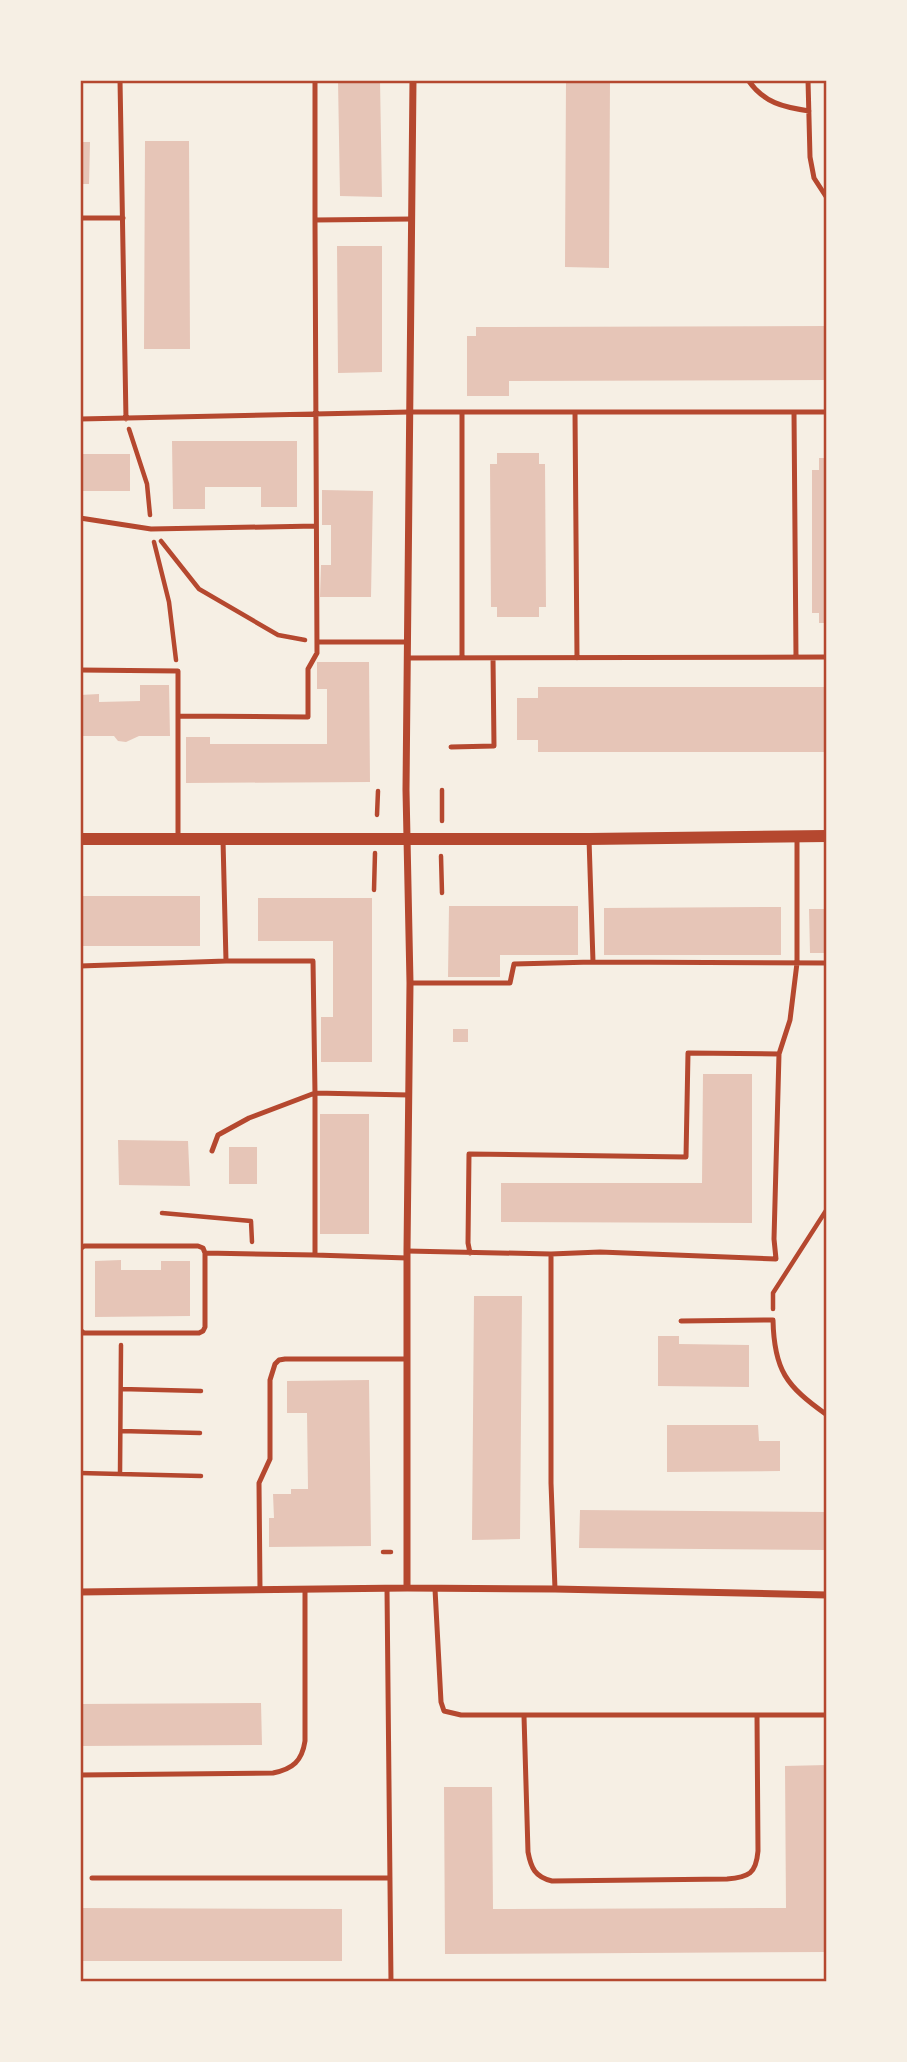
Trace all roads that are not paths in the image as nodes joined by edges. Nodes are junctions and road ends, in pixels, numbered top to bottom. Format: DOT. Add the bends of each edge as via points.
graph roads {
  1 [pos="120,80"];
  2 [pos="315,80"];
  3 [pos="413,80"];
  4 [pos="748,80"];
  5 [pos="808,80"];
  6 [pos="809,111"];
  7 [pos="827,198"];
  8 [pos="80,218"];
  9 [pos="122,218"];
  10 [pos="412,219"];
  11 [pos="315,220"];
  12 [pos="410,412"];
  13 [pos="462,412"];
  14 [pos="575,412"];
  15 [pos="794,412"];
  16 [pos="827,412"];
  17 [pos="316,415"];
  18 [pos="80,419"];
  19 [pos="126,419"];
  20 [pos="80,518"];
  21 [pos="316,526"];
  22 [pos="317,642"];
  23 [pos="407,642"];
  24 [pos="796,657"];
  25 [pos="827,657"];
  26 [pos="407,658"];
  27 [pos="462,658"];
  28 [pos="493,658"];
  29 [pos="577,658"];
  30 [pos="80,670"];
  31 [pos="178,716"];
  32 [pos="451,747"];
  33 [pos="827,836"];
  34 [pos="797,837"];
  35 [pos="178,838"];
  36 [pos="80,839"];
  37 [pos="408,839"];
  38 [pos="589,839"];
  39 [pos="223,840"];
  40 [pos="226,961"];
  41 [pos="593,962"];
  42 [pos="797,963"];
  43 [pos="827,963"];
  44 [pos="80,966"];
  45 [pos="410,983"];
  46 [pos="779,1055"];
  47 [pos="315,1093"];
  48 [pos="409,1094"];
  49 [pos="212,1151"];
  50 [pos="80,1249"];
  51 [pos="205,1252"];
  52 [pos="470,1253"];
  53 [pos="407,1254"];
  54 [pos="551,1254"];
  55 [pos="315,1255"];
  56 [pos="681,1321"];
  57 [pos="80,1331"];
  58 [pos="407,1359"];
  59 [pos="827,1415"];
  60 [pos="407,1588"];
  61 [pos="260,1589"];
  62 [pos="305,1589"];
  63 [pos="387,1589"];
  64 [pos="435,1589"];
  65 [pos="555,1589"];
  66 [pos="80,1592"];
  67 [pos="827,1595"];
  68 [pos="757,1715"];
  69 [pos="827,1715"];
  70 [pos="524,1716"];
  71 [pos="80,1775"];
  72 [pos="92,1878"];
  73 [pos="390,1878"];
  74 [pos="391,1982"];
  1 -- 9 [label="lane"];
  2 -- 11 [label="lane"];
  3 -- 10 [label="street"];
  4 -- 6 [label="lane" via="768,100"];
  5 -- 6 [label="lane"];
  6 -- 7 [label="lane" via="814,178"];
  8 -- 9 [label="lane"];
  9 -- 19 [label="lane"];
  10 -- 11 [label="lane"];
  10 -- 12 [label="street"];
  11 -- 17 [label="lane"];
  12 -- 13 [label="lane"];
  12 -- 17 [label="lane"];
  12 -- 23 [label="street"];
  13 -- 14 [label="lane"];
  13 -- 27 [label="lane"];
  14 -- 15 [label="lane"];
  14 -- 29 [label="lane"];
  15 -- 16 [label="lane"];
  15 -- 24 [label="lane"];
  17 -- 19 [label="lane"];
  17 -- 21 [label="lane"];
  18 -- 19 [label="lane"];
  20 -- 21 [label="lane" via="151,529"];
  21 -- 22 [label="lane"];
  22 -- 23 [label="lane"];
  22 -- 31 [label="lane" via="308,669 308,717"];
  23 -- 26 [label="street"];
  24 -- 25 [label="lane"];
  24 -- 29 [label="lane"];
  26 -- 27 [label="lane"];
  26 -- 37 [label="street"];
  27 -- 28 [label="lane"];
  28 -- 29 [label="lane"];
  28 -- 32 [label="lane" via="494,746"];
  30 -- 31 [label="lane" via="178,671"];
  31 -- 35 [label="lane"];
  33 -- 34 [label="street"];
  34 -- 38 [label="street"];
  34 -- 42 [label="lane"];
  35 -- 36 [label="street"];
  35 -- 39 [label="street"];
  37 -- 38 [label="street"];
  37 -- 39 [label="street"];
  37 -- 45 [label="street"];
  38 -- 41 [label="lane"];
  39 -- 40 [label="lane"];
  40 -- 44 [label="lane"];
  40 -- 47 [label="lane" via="313,961"];
  41 -- 42 [label="lane"];
  41 -- 45 [label="lane" via="514,964 510,984"];
  42 -- 43 [label="lane"];
  42 -- 46 [label="lane" via="790,1020"];
  45 -- 48 [label="street"];
  46 -- 52 [label="lane" via="688,1053 686,1157 469,1154"];
  46 -- 54 [label="lane" via="776,1259"];
  47 -- 48 [label="lane"];
  47 -- 49 [label="lane" via="218,1135"];
  47 -- 55 [label="lane"];
  48 -- 53 [label="street"];
  50 -- 51 [label="lane" via="198,1246"];
  51 -- 55 [label="lane"];
  51 -- 57 [label="lane" via="204,1331"];
  52 -- 53 [label="lane"];
  52 -- 54 [label="lane"];
  53 -- 55 [label="lane"];
  53 -- 58 [label="street"];
  54 -- 65 [label="lane"];
  56 -- 59 [label="lane" via="773,1320 779,1366 789,1383"];
  58 -- 60 [label="street"];
  58 -- 61 [label="lane" via="285,1359 275,1364 270,1380 270,1459 259,1483"];
  60 -- 63 [label="street"];
  60 -- 64 [label="street"];
  61 -- 62 [label="street"];
  61 -- 66 [label="street"];
  62 -- 63 [label="street"];
  62 -- 71 [label="lane" via="305,1741 297,1763 273,1773"];
  63 -- 73 [label="lane"];
  64 -- 65 [label="street"];
  64 -- 70 [label="lane" via="442,1708 460,1715"];
  65 -- 67 [label="street"];
  68 -- 69 [label="lane"];
  68 -- 70 [label="lane"];
  68 -- 70 [label="lane" via="758,1851 753,1871 727,1880 565,1881 543,1879 530,1865"];
  72 -- 73 [label="lane"];
  73 -- 74 [label="lane"];
}
